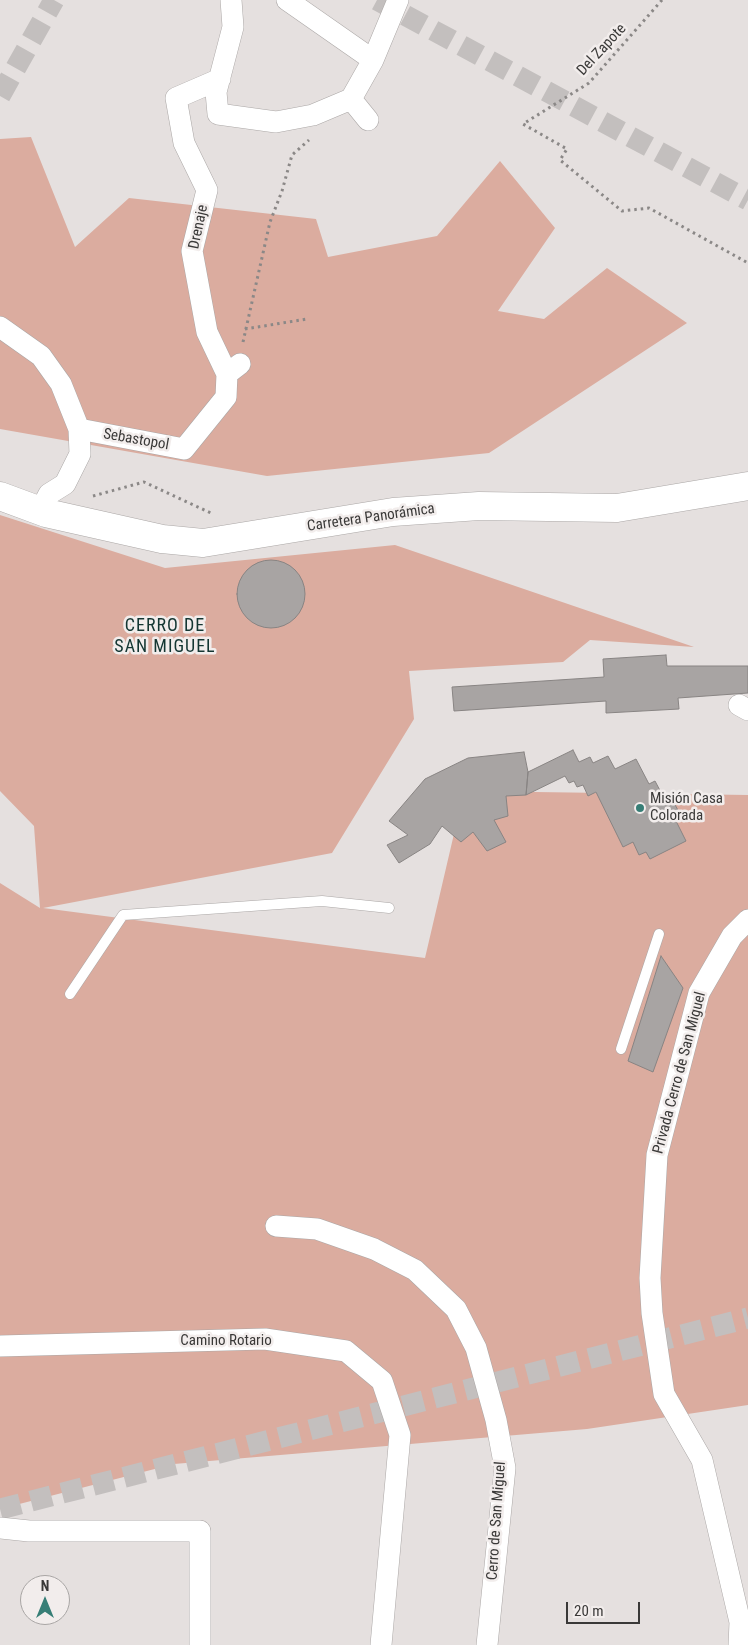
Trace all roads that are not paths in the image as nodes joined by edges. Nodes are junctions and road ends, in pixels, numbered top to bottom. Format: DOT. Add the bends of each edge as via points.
graph roads {
  1 [pos="231,0"];
  2 [pos="287,0"];
  3 [pos="398,0"];
  4 [pos="373,60"];
  5 [pos="220,79"];
  6 [pos="351,99"];
  7 [pos="368,120"];
  8 [pos="0,327"];
  9 [pos="233,369"];
  10 [pos="78,429"];
  11 [pos="748,486"];
  12 [pos="0,496"];
  13 [pos="40,511"];
  14 [pos="389,908"];
  15 [pos="748,920"];
  16 [pos="659,934"];
  17 [pos="70,994"];
  18 [pos="621,1049"];
  19 [pos="276,1226"];
  20 [pos="0,1346"];
  21 [pos="0,1528"];
  22 [pos="200,1645"];
  23 [pos="381,1645"];
  24 [pos="486,1645"];
  25 [pos="739,1645"];
  1 -- 5 [label="street" via="234,27"];
  2 -- 4 [label="street"];
  3 -- 4 [label="street"];
  4 -- 6 [label="street"];
  5 -- 6 [label="street" via="216,92 218,114 276,122 313,115"];
  5 -- 9 [label="street, Drenaje" via="176,98 184,143 207,190 192,251 207,332"];
  6 -- 7 [label="street"];
  8 -- 10 [label="street" via="41,356 60,384"];
  9 -- 10 [label="street, Sebastopol" via="226,397 184,448"];
  10 -- 13 [label="street, Sebastopol" via="80,454 65,484 49,494"];
  11 -- 13 [label="street, Carretera Panorámica" via="617,508 479,506 393,512 203,543 162,539"];
  12 -- 13 [label="street, Carretera Panorámica"];
  14 -- 17 [label="lane" via="322,900 123,915"];
  15 -- 25 [label="street, Privada Cerro de San Miguel" via="732,936 699,993 657,1155 650,1278 664,1394 702,1460 740,1622"];
  16 -- 18 [label="lane"];
  19 -- 24 [label="street, Cerro de San Miguel" via="317,1229 374,1249 415,1270 456,1309 472,1340 496,1420 504,1468"];
  20 -- 23 [label="street, Camino Rotario" via="265,1339 346,1351 382,1381 400,1435"];
  21 -- 22 [label="street" via="30,1531 200,1531"];
}
